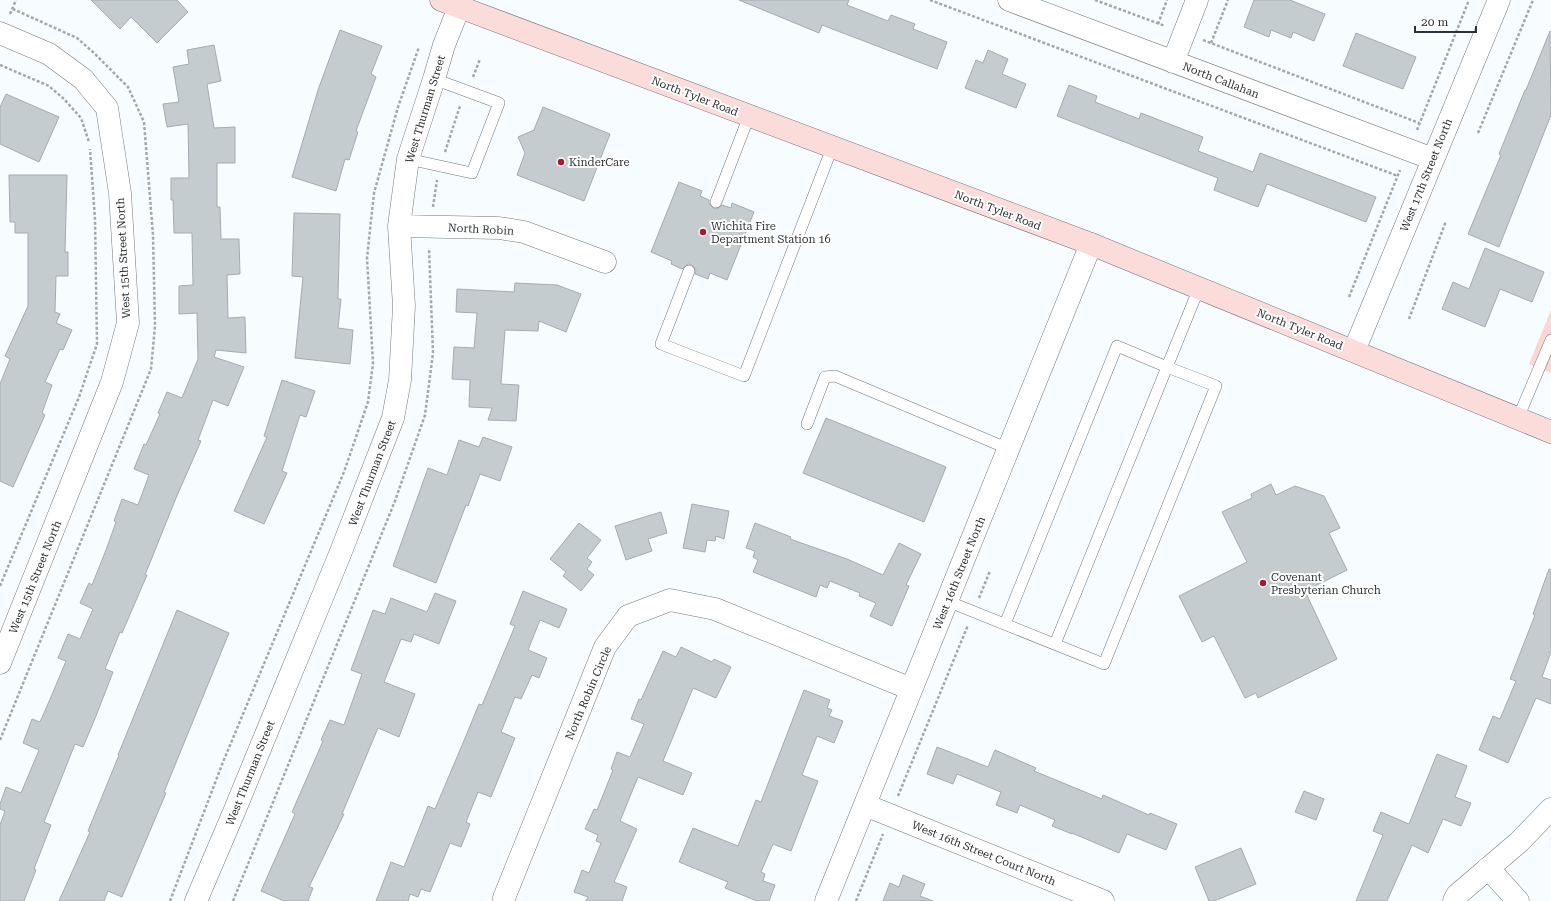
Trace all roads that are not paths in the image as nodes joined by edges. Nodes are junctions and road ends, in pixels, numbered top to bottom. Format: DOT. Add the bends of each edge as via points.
graph roads {
  1 [pos="1009,0"];
  2 [pos="1196,0"];
  3 [pos="1499,0"];
  4 [pos="454,2"];
  5 [pos="0,33"];
  6 [pos="1173,62"];
  7 [pos="434,79"];
  8 [pos="749,116"];
  9 [pos="832,148"];
  10 [pos="408,159"];
  11 [pos="1433,159"];
  12 [pos="716,202"];
  13 [pos="399,226"];
  14 [pos="1092,244"];
  15 [pos="605,262"];
  16 [pos="689,271"];
  17 [pos="1199,288"];
  18 [pos="1551,340"];
  19 [pos="1354,351"];
  20 [pos="1167,367"];
  21 [pos="1518,418"];
  22 [pos="807,424"];
  23 [pos="1551,432"];
  24 [pos="1009,449"];
  25 [pos="947,601"];
  26 [pos="1005,624"];
  27 [pos="1055,644"];
  28 [pos="0,663"];
  29 [pos="912,689"];
  30 [pos="865,805"];
  31 [pos="1551,809"];
  32 [pos="1488,868"];
  33 [pos="504,898"];
  34 [pos="196,901"];
  35 [pos="826,901"];
  36 [pos="1103,901"];
  37 [pos="1454,901"];
  38 [pos="1518,901"];
  1 -- 6 [label="street, North Callahan"];
  2 -- 6 [label="street"];
  3 -- 11 [label="street, West 17th Street North"];
  4 -- 7 [label="street, West Thurman Street"];
  4 -- 8 [label="main road, North Tyler Road"];
  5 -- 28 [label="street, West 15th Street North" via="49,54 83,79 107,108 120,192 128,323 112,382"];
  6 -- 11 [label="street, North Callahan"];
  7 -- 10 [label="street, West Thurman Street"];
  7 -- 10 [label="lane" via="499,103 472,173"];
  8 -- 9 [label="main road, North Tyler Road"];
  8 -- 12 [label="lane"];
  9 -- 14 [label="main road, North Tyler Road"];
  9 -- 16 [label="lane" via="744,376 661,344"];
  10 -- 13 [label="street, West Thurman Street"];
  11 -- 19 [label="street, West 17th Street North"];
  13 -- 15 [label="street, North Robin" via="499,228 524,232"];
  13 -- 34 [label="street, West Thurman Street" via="404,306 400,380 394,418"];
  14 -- 17 [label="main road, North Tyler Road"];
  14 -- 24 [label="street, West 16th Street North"];
  17 -- 19 [label="main road, North Tyler Road"];
  17 -- 20 [label="lane"];
  18 -- 21 [label="lane"];
  19 -- 21 [label="main road, North Tyler Road"];
  20 -- 26 [label="lane" via="1117,346"];
  20 -- 27 [label="lane"];
  20 -- 27 [label="lane" via="1216,386 1107,657 1104,664"];
  21 -- 23 [label="main road, North Tyler Road"];
  22 -- 24 [label="lane" via="825,377 835,376"];
  24 -- 25 [label="street, West 16th Street North"];
  25 -- 26 [label="lane"];
  25 -- 29 [label="street, West 16th Street North"];
  26 -- 27 [label="lane"];
  29 -- 30 [label="street, West 16th Street North"];
  29 -- 33 [label="street, North Robin Circle" via="715,609 670,600 628,616 605,648"];
  30 -- 35 [label="street, West 16th Street North"];
  30 -- 36 [label="street, West 16th Street Court North"];
  31 -- 32 [label="street" via="1519,842"];
  32 -- 37 [label="street" via="1457,895"];
  32 -- 38 [label="street"];
}
